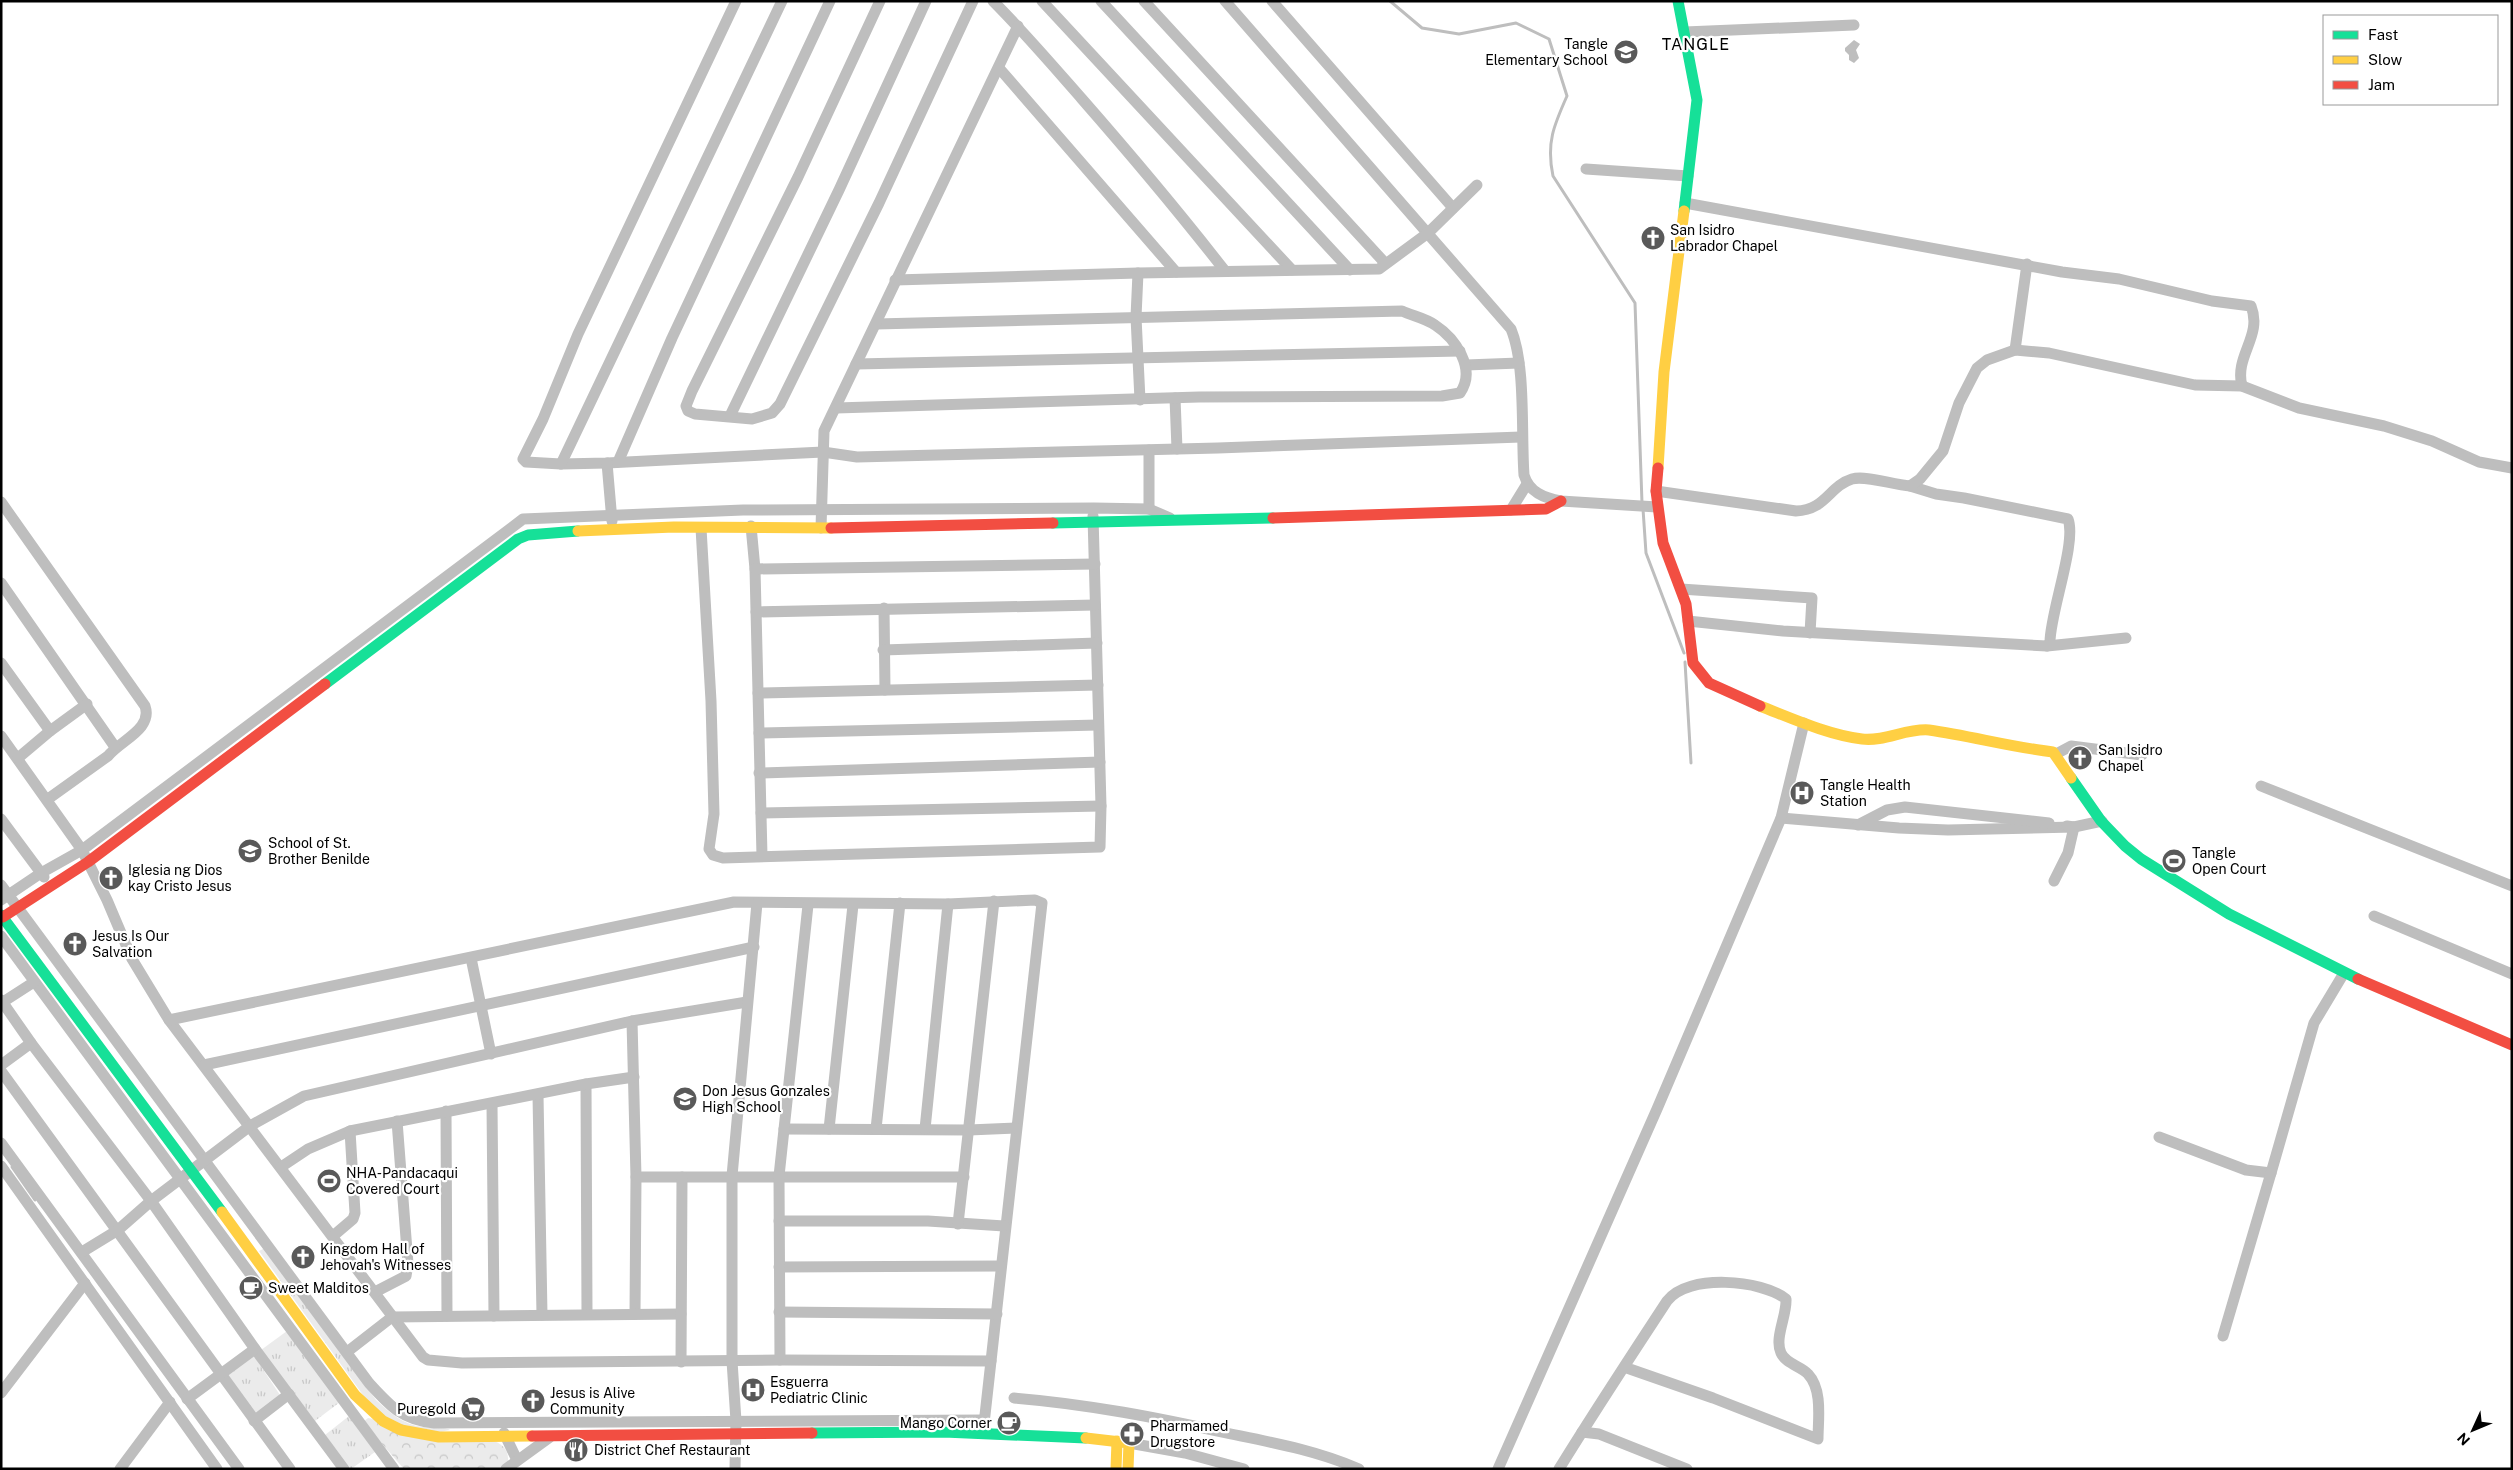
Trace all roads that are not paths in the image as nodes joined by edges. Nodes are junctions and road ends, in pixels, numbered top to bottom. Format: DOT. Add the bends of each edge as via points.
graph roads {
  1 [pos="736,1"];
  2 [pos="782,1"];
  3 [pos="830,1"];
  4 [pos="880,1"];
  5 [pos="926,1"];
  6 [pos="973,1"];
  7 [pos="992,1"];
  8 [pos="1042,1"];
  9 [pos="1101,1"];
  10 [pos="1144,1"];
  11 [pos="1225,1"];
  12 [pos="1272,1"];
  13 [pos="1678,1"];
  14 [pos="1018,26"];
  15 [pos="1854,26"];
  16 [pos="1685,32"];
  17 [pos="999,68"];
  18 [pos="1586,169"];
  19 [pos="1688,176"];
  20 [pos="1478,185"];
  21 [pos="1685,203"];
  22 [pos="1453,208"];
  23 [pos="1428,233"];
  24 [pos="1385,263"];
  25 [pos="2027,264"];
  26 [pos="1292,270"];
  27 [pos="1350,270"];
  28 [pos="1225,271"];
  29 [pos="1176,272"];
  30 [pos="1138,273"];
  31 [pos="895,280"];
  32 [pos="1136,317"];
  33 [pos="876,324"];
  34 [pos="2015,350"];
  35 [pos="1460,351"];
  36 [pos="1138,359"];
  37 [pos="1519,362"];
  38 [pos="856,364"];
  39 [pos="1466,365"];
  40 [pos="2242,386"];
  41 [pos="1175,398"];
  42 [pos="1140,400"];
  43 [pos="836,408"];
  44 [pos="730,416"];
  45 [pos="1522,437"];
  46 [pos="1177,449"];
  47 [pos="1149,450"];
  48 [pos="824,452"];
  49 [pos="612,462"];
  50 [pos="561,464"];
  51 [pos="2512,468"];
  52 [pos="1527,484"];
  53 [pos="1910,486"];
  54 [pos="1656,491"];
  55 [pos="1561,501"];
  56 [pos="1,502"];
  57 [pos="1647,507"];
  58 [pos="1094,508"];
  59 [pos="821,509"];
  60 [pos="1150,509"];
  61 [pos="1511,510"];
  62 [pos="611,514"];
  63 [pos="1177,521"];
  64 [pos="1093,522"];
  65 [pos="751,526"];
  66 [pos="701,528"];
  67 [pos="821,528"];
  68 [pos="612,530"];
  69 [pos="1094,564"];
  70 [pos="756,569"];
  71 [pos="1,583"];
  72 [pos="1681,589"];
  73 [pos="1095,604"];
  74 [pos="884,608"];
  75 [pos="402,611"];
  76 [pos="756,612"];
  77 [pos="1688,621"];
  78 [pos="410,622"];
  79 [pos="1810,633"];
  80 [pos="2126,638"];
  81 [pos="1097,643"];
  82 [pos="2047,646"];
  83 [pos="883,650"];
  84 [pos="1,663"];
  85 [pos="1098,685"];
  86 [pos="885,690"];
  87 [pos="758,693"];
  88 [pos="87,704"];
  89 [pos="1804,723"];
  90 [pos="1098,725"];
  91 [pos="50,731"];
  92 [pos="759,733"];
  93 [pos="1,736"];
  94 [pos="115,747"];
  95 [pos="2056,754"];
  96 [pos="2142,755"];
  97 [pos="18,758"];
  98 [pos="1100,762"];
  99 [pos="759,773"];
  100 [pos="2261,786"];
  101 [pos="48,799"];
  102 [pos="1101,806"];
  103 [pos="761,813"];
  104 [pos="1781,818"];
  105 [pos="1,819"];
  106 [pos="2102,821"];
  107 [pos="1858,825"];
  108 [pos="2074,828"];
  109 [pos="82,850"];
  110 [pos="762,856"];
  111 [pos="88,862"];
  112 [pos="41,873"];
  113 [pos="2054,881"];
  114 [pos="51,884"];
  115 [pos="1,885"];
  116 [pos="2512,886"];
  117 [pos="5,898"];
  118 [pos="994,901"];
  119 [pos="900,903"];
  120 [pos="757,904"];
  121 [pos="948,904"];
  122 [pos="808,905"];
  123 [pos="854,905"];
  124 [pos="18,907"];
  125 [pos="2,916"];
  126 [pos="2374,916"];
  127 [pos="1,936"];
  128 [pos="754,947"];
  129 [pos="471,958"];
  130 [pos="2344,973"];
  131 [pos="2512,974"];
  132 [pos="34,982"];
  133 [pos="2,1001"];
  134 [pos="747,1002"];
  135 [pos="481,1004"];
  136 [pos="169,1020"];
  137 [pos="632,1021"];
  138 [pos="31,1043"];
  139 [pos="2512,1045"];
  140 [pos="491,1054"];
  141 [pos="204,1064"];
  142 [pos="1,1065"];
  143 [pos="1,1071"];
  144 [pos="634,1078"];
  145 [pos="586,1084"];
  146 [pos="538,1094"];
  147 [pos="492,1104"];
  148 [pos="446,1112"];
  149 [pos="398,1121"];
  150 [pos="250,1126"];
  151 [pos="1016,1128"];
  152 [pos="784,1129"];
  153 [pos="829,1129"];
  154 [pos="876,1129"];
  155 [pos="924,1130"];
  156 [pos="969,1130"];
  157 [pos="350,1131"];
  158 [pos="2159,1137"];
  159 [pos="1,1143"];
  160 [pos="206,1159"];
  161 [pos="1,1166"];
  162 [pos="281,1167"];
  163 [pos="192,1170"];
  164 [pos="2271,1173"];
  165 [pos="732,1176"];
  166 [pos="779,1176"];
  167 [pos="636,1177"];
  168 [pos="682,1177"];
  169 [pos="964,1177"];
  170 [pos="181,1178"];
  171 [pos="151,1201"];
  172 [pos="779,1222"];
  173 [pos="958,1224"];
  174 [pos="1004,1226"];
  175 [pos="118,1230"];
  176 [pos="334,1236"];
  177 [pos="82,1252"];
  178 [pos="1001,1266"];
  179 [pos="779,1267"];
  180 [pos="85,1282"];
  181 [pos="375,1292"];
  182 [pos="779,1312"];
  183 [pos="542,1314"];
  184 [pos="587,1314"];
  185 [pos="635,1314"];
  186 [pos="681,1314"];
  187 [pos="997,1314"];
  188 [pos="447,1316"];
  189 [pos="494,1316"];
  190 [pos="392,1317"];
  191 [pos="2223,1336"];
  192 [pos="255,1350"];
  193 [pos="347,1352"];
  194 [pos="780,1360"];
  195 [pos="732,1361"];
  196 [pos="991,1361"];
  197 [pos="681,1362"];
  198 [pos="1624,1367"];
  199 [pos="222,1373"];
  200 [pos="1,1394"];
  201 [pos="289,1394"];
  202 [pos="1014,1398"];
  203 [pos="187,1399"];
  204 [pos="170,1402"];
  205 [pos="985,1420"];
  206 [pos="254,1421"];
  207 [pos="736,1421"];
  208 [pos="504,1422"];
  209 [pos="586,1422"];
  210 [pos="944,1426"];
  211 [pos="1582,1432"];
  212 [pos="983,1433"];
  213 [pos="735,1434"];
  214 [pos="504,1436"];
  215 [pos="586,1436"];
  216 [pos="550,1437"];
  217 [pos="1117,1441"];
  218 [pos="1129,1443"];
  219 [pos="517,1460"];
  220 [pos="120,1469"];
  221 [pos="217,1469"];
  222 [pos="239,1469"];
  223 [pos="290,1469"];
  224 [pos="344,1469"];
  225 [pos="394,1469"];
  226 [pos="506,1469"];
  227 [pos="735,1469"];
  228 [pos="1116,1469"];
  229 [pos="1128,1469"];
  230 [pos="1244,1469"];
  231 [pos="1359,1469"];
  232 [pos="1498,1469"];
  233 [pos="1559,1469"];
  234 [pos="1687,1469"];
  1 -- 50 [label="street" via="578,334 543,420 522,459 531,463"];
  2 -- 50 [label="street"];
  3 -- 49 [label="street"];
  4 -- 44 [label="street" via="686,406 695,414"];
  5 -- 44 [label="street"];
  6 -- 44 [label="street" via="780,404 772,413 752,419"];
  7 -- 14 [label="street"];
  8 -- 26 [label="street"];
  9 -- 27 [label="street"];
  10 -- 24 [label="street"];
  11 -- 23 [label="street"];
  12 -- 22 [label="street"];
  13 -- 16 [label="street"];
  14 -- 17 [label="street"];
  14 -- 28 [label="street" via="1176,207"];
  15 -- 16 [label="street"];
  16 -- 19 [label="street" via="1697,100"];
  17 -- 29 [label="street"];
  17 -- 31 [label="street"];
  18 -- 19 [label="street"];
  19 -- 21 [label="street"];
  20 -- 22 [label="street"];
  21 -- 25 [label="street"];
  21 -- 54 [label="street" via="1664,372"];
  22 -- 23 [label="street"];
  23 -- 24 [label="street"];
  23 -- 37 [label="street" via="1511,329 1517,343"];
  24 -- 27 [label="street" via="1379,269"];
  25 -- 34 [label="street"];
  25 -- 40 [label="street" via="2251,306 2255,317 2254,332 2239,371"];
  26 -- 27 [label="street"];
  26 -- 28 [label="street"];
  28 -- 29 [label="street"];
  29 -- 30 [label="street"];
  30 -- 31 [label="street"];
  30 -- 32 [label="street"];
  31 -- 33 [label="street"];
  32 -- 33 [label="street"];
  32 -- 35 [label="street" via="1402,311 1435,325"];
  32 -- 36 [label="street"];
  33 -- 38 [label="street"];
  34 -- 40 [label="street" via="2049,353 2194,384"];
  34 -- 53 [label="street" via="1987,360 1977,368 1959,403 1943,451"];
  35 -- 36 [label="street"];
  35 -- 39 [label="street"];
  36 -- 38 [label="street"];
  36 -- 42 [label="street"];
  37 -- 39 [label="street"];
  37 -- 45 [label="street"];
  38 -- 43 [label="street"];
  39 -- 41 [label="street" via="1464,387 1460,393 1451,396"];
  40 -- 51 [label="street" via="2298,408 2384,426 2432,441 2479,462"];
  41 -- 42 [label="street"];
  41 -- 46 [label="street"];
  42 -- 43 [label="street"];
  43 -- 48 [label="street" via="824,431"];
  45 -- 46 [label="street"];
  45 -- 52 [label="street"];
  46 -- 47 [label="street"];
  47 -- 48 [label="street" via="857,457"];
  47 -- 60 [label="street"];
  48 -- 49 [label="street"];
  48 -- 59 [label="street"];
  49 -- 50 [label="street"];
  49 -- 62 [label="street"];
  52 -- 55 [label="street" via="1548,499"];
  52 -- 61 [label="street"];
  53 -- 54 [label="street" via="1860,477 1850,479 1809,511"];
  53 -- 82 [label="street" via="1936,494 2068,519 2071,526 2069,544"];
  54 -- 57 [label="street"];
  55 -- 57 [label="street"];
  55 -- 61 [label="street" via="1546,509"];
  56 -- 94 [label="street" via="144,706 147,713 145,722"];
  57 -- 72 [label="street"];
  58 -- 59 [label="street"];
  58 -- 60 [label="street"];
  58 -- 64 [label="street"];
  59 -- 62 [label="street"];
  59 -- 67 [label="street"];
  60 -- 63 [label="street"];
  61 -- 63 [label="street"];
  62 -- 68 [label="street"];
  62 -- 75 [label="street" via="523,518"];
  63 -- 64 [label="street"];
  64 -- 67 [label="street"];
  64 -- 69 [label="street"];
  65 -- 66 [label="street"];
  65 -- 67 [label="street"];
  65 -- 70 [label="street"];
  66 -- 68 [label="street"];
  66 -- 110 [label="street" via="712,710 714,814 709,849 713,855 724,858"];
  68 -- 78 [label="street" via="534,534 518,539"];
  69 -- 70 [label="street"];
  69 -- 73 [label="street"];
  70 -- 76 [label="street"];
  71 -- 88 [label="street"];
  72 -- 77 [label="street"];
  72 -- 79 [label="street" via="1812,598"];
  73 -- 74 [label="street"];
  73 -- 81 [label="street"];
  74 -- 76 [label="street"];
  74 -- 83 [label="street"];
  75 -- 78 [label="street"];
  75 -- 109 [label="street"];
  76 -- 87 [label="street"];
  77 -- 79 [label="street"];
  77 -- 89 [label="street" via="1693,663 1702,677 1743,699"];
  78 -- 111 [label="street"];
  79 -- 82 [label="street"];
  80 -- 82 [label="street"];
  81 -- 83 [label="street"];
  81 -- 85 [label="street"];
  83 -- 86 [label="street"];
  84 -- 91 [label="street"];
  85 -- 86 [label="street"];
  85 -- 90 [label="street"];
  86 -- 87 [label="street"];
  87 -- 92 [label="street"];
  88 -- 91 [label="street"];
  88 -- 94 [label="street"];
  89 -- 95 [label="street" via="1862,739 1927,730"];
  89 -- 104 [label="street"];
  90 -- 92 [label="street"];
  90 -- 98 [label="street"];
  91 -- 97 [label="street"];
  92 -- 99 [label="street"];
  93 -- 97 [label="street"];
  94 -- 101 [label="street" via="108,756"];
  95 -- 96 [label="street" via="2071,746"];
  95 -- 106 [label="street"];
  97 -- 101 [label="street"];
  98 -- 99 [label="street"];
  98 -- 102 [label="street"];
  99 -- 103 [label="street"];
  100 -- 116 [label="street"];
  101 -- 109 [label="street"];
  102 -- 103 [label="street"];
  102 -- 110 [label="street" via="1100,847"];
  103 -- 110 [label="street"];
  104 -- 107 [label="street"];
  104 -- 232 [label="street"];
  105 -- 112 [label="street"];
  106 -- 108 [label="street"];
  106 -- 130 [label="street" via="2139,858 2210,903"];
  107 -- 108 [label="street" via="1948,830"];
  107 -- 108 [label="street" via="1887,810 1905,807 2031,820"];
  108 -- 113 [label="street" via="2068,853"];
  109 -- 111 [label="street"];
  109 -- 112 [label="street"];
  111 -- 114 [label="street"];
  111 -- 136 [label="street" via="132,959"];
  112 -- 114 [label="street"];
  112 -- 117 [label="street"];
  114 -- 124 [label="street"];
  115 -- 117 [label="street"];
  117 -- 124 [label="street"];
  118 -- 121 [label="street"];
  118 -- 151 [label="street" via="1035,900 1042,903"];
  118 -- 156 [label="street"];
  119 -- 121 [label="street"];
  119 -- 123 [label="street"];
  119 -- 154 [label="street"];
  120 -- 122 [label="street"];
  120 -- 128 [label="street"];
  120 -- 129 [label="street" via="734,902 710,906"];
  121 -- 155 [label="street"];
  122 -- 123 [label="street"];
  122 -- 152 [label="street"];
  123 -- 153 [label="street"];
  124 -- 125 [label="street"];
  124 -- 160 [label="street"];
  125 -- 163 [label="street"];
  126 -- 131 [label="street"];
  127 -- 132 [label="street"];
  128 -- 134 [label="street"];
  128 -- 135 [label="street"];
  129 -- 135 [label="street"];
  129 -- 136 [label="street"];
  130 -- 139 [label="street"];
  130 -- 164 [label="street" via="2314,1023"];
  132 -- 133 [label="street"];
  132 -- 170 [label="street"];
  133 -- 138 [label="street"];
  134 -- 137 [label="street"];
  134 -- 165 [label="street"];
  135 -- 140 [label="street"];
  135 -- 141 [label="street"];
  136 -- 141 [label="street"];
  137 -- 140 [label="street"];
  137 -- 144 [label="street"];
  138 -- 142 [label="street"];
  138 -- 171 [label="street"];
  140 -- 150 [label="street" via="304,1096"];
  141 -- 150 [label="street"];
  143 -- 175 [label="street"];
  144 -- 145 [label="street"];
  144 -- 167 [label="street"];
  145 -- 146 [label="street"];
  145 -- 184 [label="street"];
  146 -- 147 [label="street"];
  146 -- 183 [label="street"];
  147 -- 148 [label="street"];
  147 -- 189 [label="street"];
  148 -- 149 [label="street"];
  148 -- 188 [label="street"];
  149 -- 157 [label="street"];
  149 -- 181 [label="street" via="408,1264 406,1276"];
  150 -- 160 [label="street"];
  150 -- 162 [label="street"];
  151 -- 156 [label="street"];
  151 -- 174 [label="street"];
  152 -- 153 [label="street"];
  152 -- 166 [label="street"];
  153 -- 154 [label="street"];
  154 -- 155 [label="street"];
  155 -- 156 [label="street"];
  156 -- 169 [label="street"];
  157 -- 162 [label="street" via="308,1149"];
  157 -- 176 [label="street" via="355,1213 354,1219"];
  158 -- 164 [label="street" via="2246,1170"];
  159 -- 177 [label="street"];
  160 -- 163 [label="street"];
  160 -- 193 [label="street"];
  161 -- 180 [label="street"];
  162 -- 176 [label="street"];
  163 -- 170 [label="street"];
  163 -- 214 [label="street" via="355,1395 371,1412 404,1433 439,1437"];
  164 -- 191 [label="street"];
  165 -- 166 [label="street"];
  165 -- 168 [label="street"];
  165 -- 195 [label="street"];
  166 -- 169 [label="street"];
  166 -- 172 [label="street"];
  167 -- 168 [label="street"];
  167 -- 185 [label="street"];
  168 -- 186 [label="street"];
  169 -- 173 [label="street"];
  170 -- 171 [label="street"];
  170 -- 225 [label="street"];
  171 -- 175 [label="street"];
  171 -- 192 [label="street"];
  172 -- 173 [label="street" via="928,1221"];
  172 -- 179 [label="street"];
  173 -- 174 [label="street"];
  174 -- 178 [label="street"];
  175 -- 177 [label="street"];
  175 -- 199 [label="street"];
  176 -- 181 [label="street"];
  177 -- 203 [label="street"];
  178 -- 179 [label="street"];
  178 -- 187 [label="street"];
  179 -- 182 [label="street"];
  180 -- 200 [label="street"];
  180 -- 204 [label="street"];
  181 -- 190 [label="street"];
  182 -- 187 [label="street"];
  182 -- 194 [label="street"];
  183 -- 184 [label="street"];
  183 -- 189 [label="street"];
  184 -- 185 [label="street"];
  185 -- 186 [label="street"];
  186 -- 197 [label="street"];
  187 -- 196 [label="street"];
  188 -- 189 [label="street"];
  188 -- 190 [label="street"];
  190 -- 193 [label="street"];
  190 -- 197 [label="street" via="428,1360 462,1363"];
  192 -- 199 [label="street"];
  192 -- 201 [label="street"];
  193 -- 208 [label="street" via="369,1383 399,1414 420,1422"];
  194 -- 195 [label="street"];
  194 -- 196 [label="street"];
  195 -- 197 [label="street"];
  195 -- 207 [label="street"];
  196 -- 205 [label="street"];
  198 -- 198 [label="street" via="1668,1301 1679,1290 1702,1282 1715,1282 1779,1293 1786,1299 1787,1311 1779,1338 1780,1352 1808,1374 1815,1386 1818,1439"];
  198 -- 211 [label="street"];
  199 -- 203 [label="street"];
  199 -- 206 [label="street"];
  201 -- 206 [label="street"];
  201 -- 224 [label="street"];
  202 -- 231 [label="street" via="1065,1402 1176,1422 1323,1454"];
  203 -- 222 [label="street"];
  204 -- 220 [label="street"];
  204 -- 221 [label="street"];
  205 -- 210 [label="street"];
  205 -- 212 [label="street"];
  206 -- 223 [label="street"];
  207 -- 209 [label="street"];
  207 -- 210 [label="street"];
  207 -- 213 [label="street"];
  208 -- 209 [label="street"];
  208 -- 214 [label="street"];
  209 -- 215 [label="street"];
  210 -- 212 [label="street"];
  210 -- 213 [label="street"];
  211 -- 233 [label="street"];
  211 -- 234 [label="street" via="1599,1434"];
  212 -- 217 [label="street"];
  213 -- 215 [label="street"];
  213 -- 227 [label="street"];
  214 -- 216 [label="street"];
  214 -- 219 [label="street"];
  215 -- 216 [label="street"];
  216 -- 219 [label="street"];
  217 -- 218 [label="street"];
  217 -- 228 [label="street"];
  218 -- 229 [label="street"];
  218 -- 230 [label="street" via="1185,1453"];
  219 -- 226 [label="street"];
}
